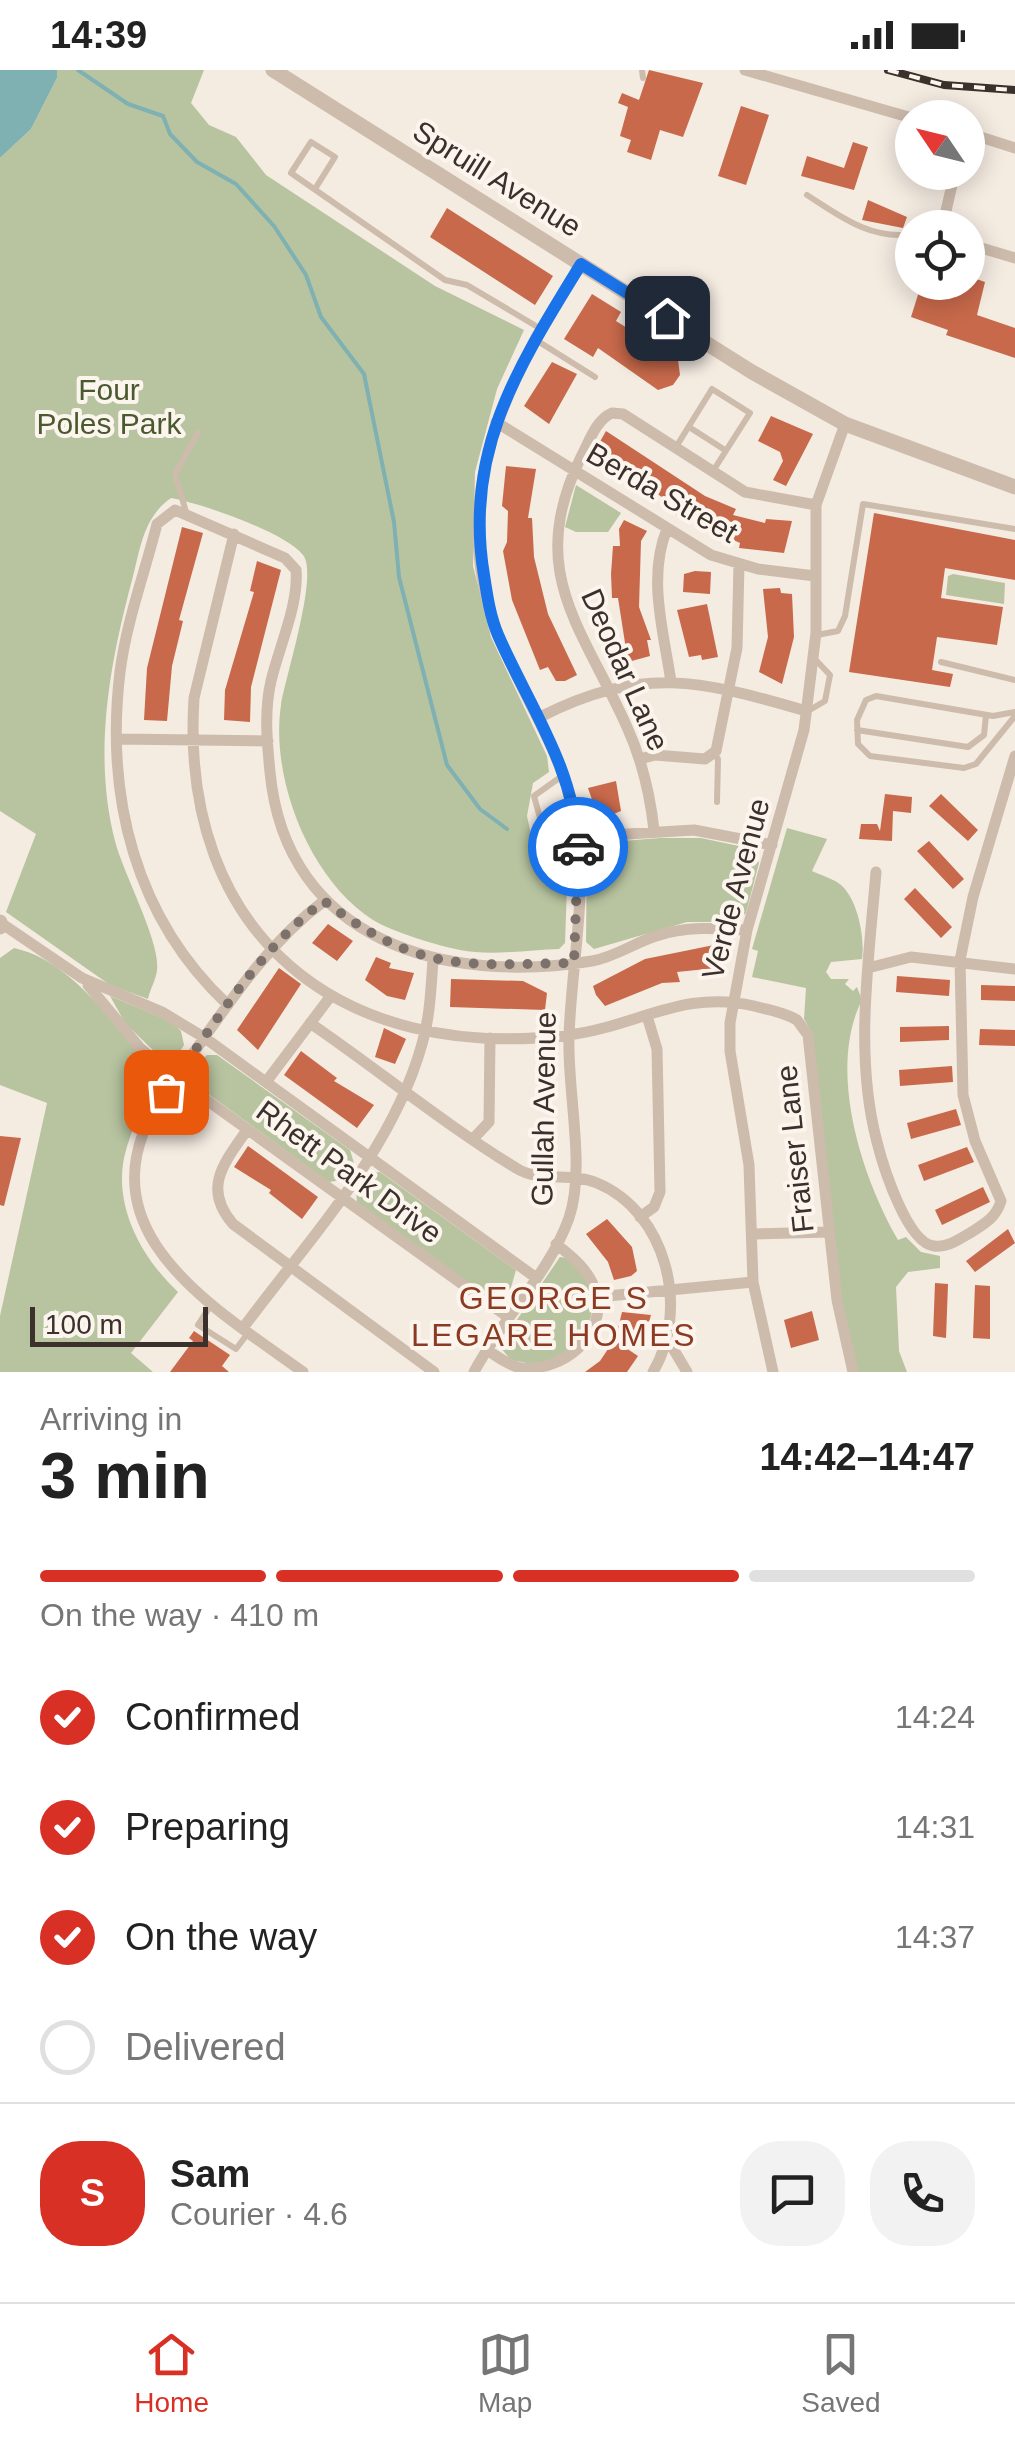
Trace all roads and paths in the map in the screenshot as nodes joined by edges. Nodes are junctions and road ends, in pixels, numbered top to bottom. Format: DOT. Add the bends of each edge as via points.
graph roads {
  1 [pos="273,70"];
  2 [pos="745,70"];
  3 [pos="895,113"];
  4 [pos="985,139"];
  5 [pos="1015,148"];
  6 [pos="315,189"];
  7 [pos="807,195"];
  8 [pos="895,237"];
  9 [pos="985,249"];
  10 [pos="1015,258"];
  11 [pos="581,264"];
  12 [pos="538,334"];
  13 [pos="595,377"];
  14 [pos="496,422"];
  15 [pos="845,424"];
  16 [pos="689,426"];
  17 [pos="198,432"];
  18 [pos="675,448"];
  19 [pos="726,451"];
  20 [pos="574,471"];
  21 [pos="712,473"];
  22 [pos="1015,487"];
  23 [pos="816,505"];
  24 [pos="186,512"];
  25 [pos="667,530"];
  26 [pos="1015,530"];
  27 [pos="234,534"];
  28 [pos="739,564"];
  29 [pos="815,576"];
  30 [pos="816,635"];
  31 [pos="941,662"];
  32 [pos="1015,680"];
  33 [pos="671,682"];
  34 [pos="608,688"];
  35 [pos="732,690"];
  36 [pos="806,712"];
  37 [pos="1015,714"];
  38 [pos="986,715"];
  39 [pos="540,717"];
  40 [pos="857,730"];
  41 [pos="119,739"];
  42 [pos="193,740"];
  43 [pos="268,741"];
  44 [pos="974,745"];
  45 [pos="714,754"];
  46 [pos="984,755"];
  47 [pos="1015,756"];
  48 [pos="640,759"];
  49 [pos="565,775"];
  50 [pos="717,802"];
  51 [pos="654,830"];
  52 [pos="578,838"];
  53 [pos="772,845"];
  54 [pos="876,872"];
  55 [pos="324,901"];
  56 [pos="0,924"];
  57 [pos="746,930"];
  58 [pos="272,949"];
  59 [pos="433,960"];
  60 [pos="960,960"];
  61 [pos="574,963"];
  62 [pos="868,968"];
  63 [pos="1015,968"];
  64 [pos="82,978"];
  65 [pos="330,997"];
  66 [pos="733,1001"];
  67 [pos="228,1006"];
  68 [pos="647,1016"];
  69 [pos="310,1023"];
  70 [pos="425,1030"];
  71 [pos="569,1035"];
  72 [pos="205,1038"];
  73 [pos="490,1038"];
  74 [pos="176,1078"];
  75 [pos="266,1082"];
  76 [pos="406,1090"];
  77 [pos="247,1130"];
  78 [pos="473,1139"];
  79 [pos="370,1157"];
  80 [pos="574,1176"];
  81 [pos="340,1196"];
  82 [pos="640,1216"];
  83 [pos="829,1232"];
  84 [pos="752,1234"];
  85 [pos="556,1244"];
  86 [pos="289,1266"];
  87 [pos="535,1277"];
  88 [pos="754,1282"];
  89 [pos="670,1292"];
  90 [pos="597,1297"];
  91 [pos="211,1305"];
  92 [pos="508,1317"];
  93 [pos="246,1330"];
  94 [pos="668,1340"];
  95 [pos="486,1350"];
  96 [pos="303,1372"];
  97 [pos="434,1372"];
  98 [pos="474,1372"];
  99 [pos="653,1372"];
  100 [pos="687,1372"];
  101 [pos="773,1372"];
  102 [pos="853,1372"];
  1 -- 11 [label="street, Spruill Avenue"];
  2 -- 3 [label="street"];
  4 -- 5 [label="street"];
  6 -- 6 [label="lane" via="291,174 311,142 335,158"];
  6 -- 12 [label="lane" via="445,280 467,284"];
  7 -- 8 [label="lane" via="854,226"];
  9 -- 10 [label="street"];
  11 -- 12 [label="street, Gullah Avenue"];
  11 -- 15 [label="street, Spruill Avenue"];
  12 -- 13 [label="lane"];
  12 -- 14 [label="street, Gullah Avenue"];
  14 -- 20 [label="street, Berda Street"];
  14 -- 39 [label="street, Gullah Avenue" via="486,456 479,546 497,632"];
  15 -- 22 [label="street, Spruill Avenue"];
  15 -- 23 [label="street, Verde Avenue"];
  16 -- 18 [label="lane"];
  16 -- 19 [label="lane"];
  16 -- 19 [label="lane" via="712,390 750,413"];
  17 -- 24 [label="lane" via="175,474"];
  18 -- 20 [label="street, Deodar Lane" via="612,412 599,422"];
  18 -- 21 [label="street, Deodar Lane"];
  19 -- 21 [label="lane"];
  20 -- 25 [label="street, Berda Street"];
  20 -- 34 [label="street, Deodar Lane" via="558,537 561,585 572,622"];
  21 -- 23 [label="street, Deodar Lane" via="744,492"];
  23 -- 29 [label="street, Verde Avenue"];
  24 -- 27 [label="street"];
  24 -- 41 [label="street" via="167,513 157,524 120,669"];
  25 -- 28 [label="street, Berda Street"];
  25 -- 33 [label="street" via="658,558 658,595"];
  26 -- 30 [label="lane" via="862,504 844,616 838,631"];
  27 -- 42 [label="street, Fraiser Lane" via="194,698"];
  27 -- 43 [label="street" via="286,558 296,570 270,686"];
  28 -- 29 [label="street, Berda Street"];
  28 -- 35 [label="street"];
  29 -- 30 [label="street, Verde Avenue"];
  30 -- 36 [label="street, Verde Avenue"];
  31 -- 32 [label="lane"];
  33 -- 34 [label="street"];
  33 -- 35 [label="street"];
  34 -- 39 [label="street"];
  34 -- 48 [label="street, Deodar Lane"];
  35 -- 36 [label="street"];
  35 -- 45 [label="street"];
  36 -- 53 [label="street, Verde Avenue"];
  37 -- 38 [label="lane"];
  37 -- 46 [label="lane"];
  38 -- 40 [label="lane" via="876,696 866,700"];
  38 -- 44 [label="lane" via="984,735"];
  39 -- 49 [label="street, Gullah Avenue"];
  40 -- 44 [label="lane"];
  40 -- 46 [label="lane" via="858,744 870,756 964,768"];
  41 -- 42 [label="street"];
  41 -- 67 [label="street" via="125,824 145,891 169,938"];
  42 -- 43 [label="street"];
  42 -- 58 [label="street, Fraiser Lane" via="198,807 218,872"];
  43 -- 55 [label="street" via="286,841"];
  44 -- 46 [label="lane"];
  45 -- 48 [label="street"];
  45 -- 50 [label="lane"];
  47 -- 60 [label="street"];
  48 -- 51 [label="street, Deodar Lane"];
  49 -- 52 [label="street, Gullah Avenue"];
  49 -- 52 [label="lane" via="534,796 546,840"];
  51 -- 52 [label="street"];
  51 -- 53 [label="street" via="731,834"];
  52 -- 61 [label="street, Gullah Avenue"];
  53 -- 57 [label="street, Verde Avenue"];
  54 -- 62 [label="street"];
  55 -- 58 [label="street"];
  55 -- 59 [label="street" via="398,950"];
  56 -- 64 [label="street, Rhett Park Drive"];
  57 -- 61 [label="street" via="680,930 604,959"];
  57 -- 66 [label="street, Verde Avenue"];
  58 -- 65 [label="street, Fraiser Lane"];
  58 -- 67 [label="street"];
  59 -- 61 [label="street"];
  59 -- 70 [label="street"];
  60 -- 62 [label="street" via="910,957"];
  60 -- 62 [label="street" via="963,1095 1002,1201 989,1221 944,1246 929,1245 914,1232 876,1140 866,1056"];
  60 -- 63 [label="street"];
  61 -- 71 [label="street, Gullah Avenue"];
  64 -- 72 [label="street, Rhett Park Drive"];
  64 -- 74 [label="street, Rhett Park Drive" via="140,1048"];
  65 -- 69 [label="street"];
  65 -- 70 [label="street, Fraiser Lane" via="370,1017"];
  66 -- 68 [label="street, Fraiser Lane" via="696,1000"];
  66 -- 83 [label="street, Fraiser Lane" via="789,1015 808,1035"];
  66 -- 84 [label="street, Verde Avenue" via="730,1051 749,1165"];
  67 -- 72 [label="street"];
  68 -- 71 [label="street, Fraiser Lane"];
  68 -- 82 [label="street" via="657,1049 660,1192"];
  69 -- 75 [label="street"];
  69 -- 76 [label="street"];
  70 -- 73 [label="street, Fraiser Lane"];
  70 -- 76 [label="street"];
  71 -- 73 [label="street, Fraiser Lane"];
  71 -- 80 [label="street, Gullah Avenue"];
  72 -- 74 [label="street"];
  72 -- 75 [label="street, Rhett Park Drive"];
  73 -- 78 [label="street" via="489,1122"];
  74 -- 77 [label="street, Rhett Park Drive"];
  74 -- 91 [label="street" via="144,1136 137,1196 169,1266"];
  75 -- 79 [label="street, Rhett Park Drive"];
  76 -- 78 [label="street"];
  76 -- 79 [label="street"];
  77 -- 81 [label="street, Rhett Park Drive"];
  77 -- 86 [label="street" via="215,1183 221,1210"];
  78 -- 80 [label="street" via="528,1174"];
  79 -- 81 [label="street"];
  79 -- 87 [label="street, Rhett Park Drive"];
  80 -- 82 [label="street" via="600,1184"];
  80 -- 85 [label="street, Gullah Avenue" via="570,1215"];
  81 -- 86 [label="street"];
  81 -- 92 [label="street, Rhett Park Drive"];
  82 -- 89 [label="street" via="664,1258"];
  83 -- 84 [label="street"];
  83 -- 102 [label="street, Fraiser Lane"];
  84 -- 88 [label="street, Verde Avenue"];
  85 -- 87 [label="street, Gullah Avenue"];
  85 -- 90 [label="street" via="577,1260"];
  86 -- 93 [label="street"];
  86 -- 97 [label="street"];
  87 -- 92 [label="street, Gullah Avenue"];
  88 -- 89 [label="street"];
  88 -- 101 [label="street, Verde Avenue"];
  89 -- 90 [label="street"];
  89 -- 94 [label="street"];
  90 -- 95 [label="street" via="593,1329 556,1366 520,1368"];
  91 -- 93 [label="street"];
  91 -- 93 [label="lane" via="198,1325 224,1344 236,1348"];
  92 -- 95 [label="street, Gullah Avenue"];
  93 -- 96 [label="street"];
  94 -- 99 [label="street"];
  94 -- 100 [label="street"];
  95 -- 98 [label="street, Gullah Avenue"];
}
